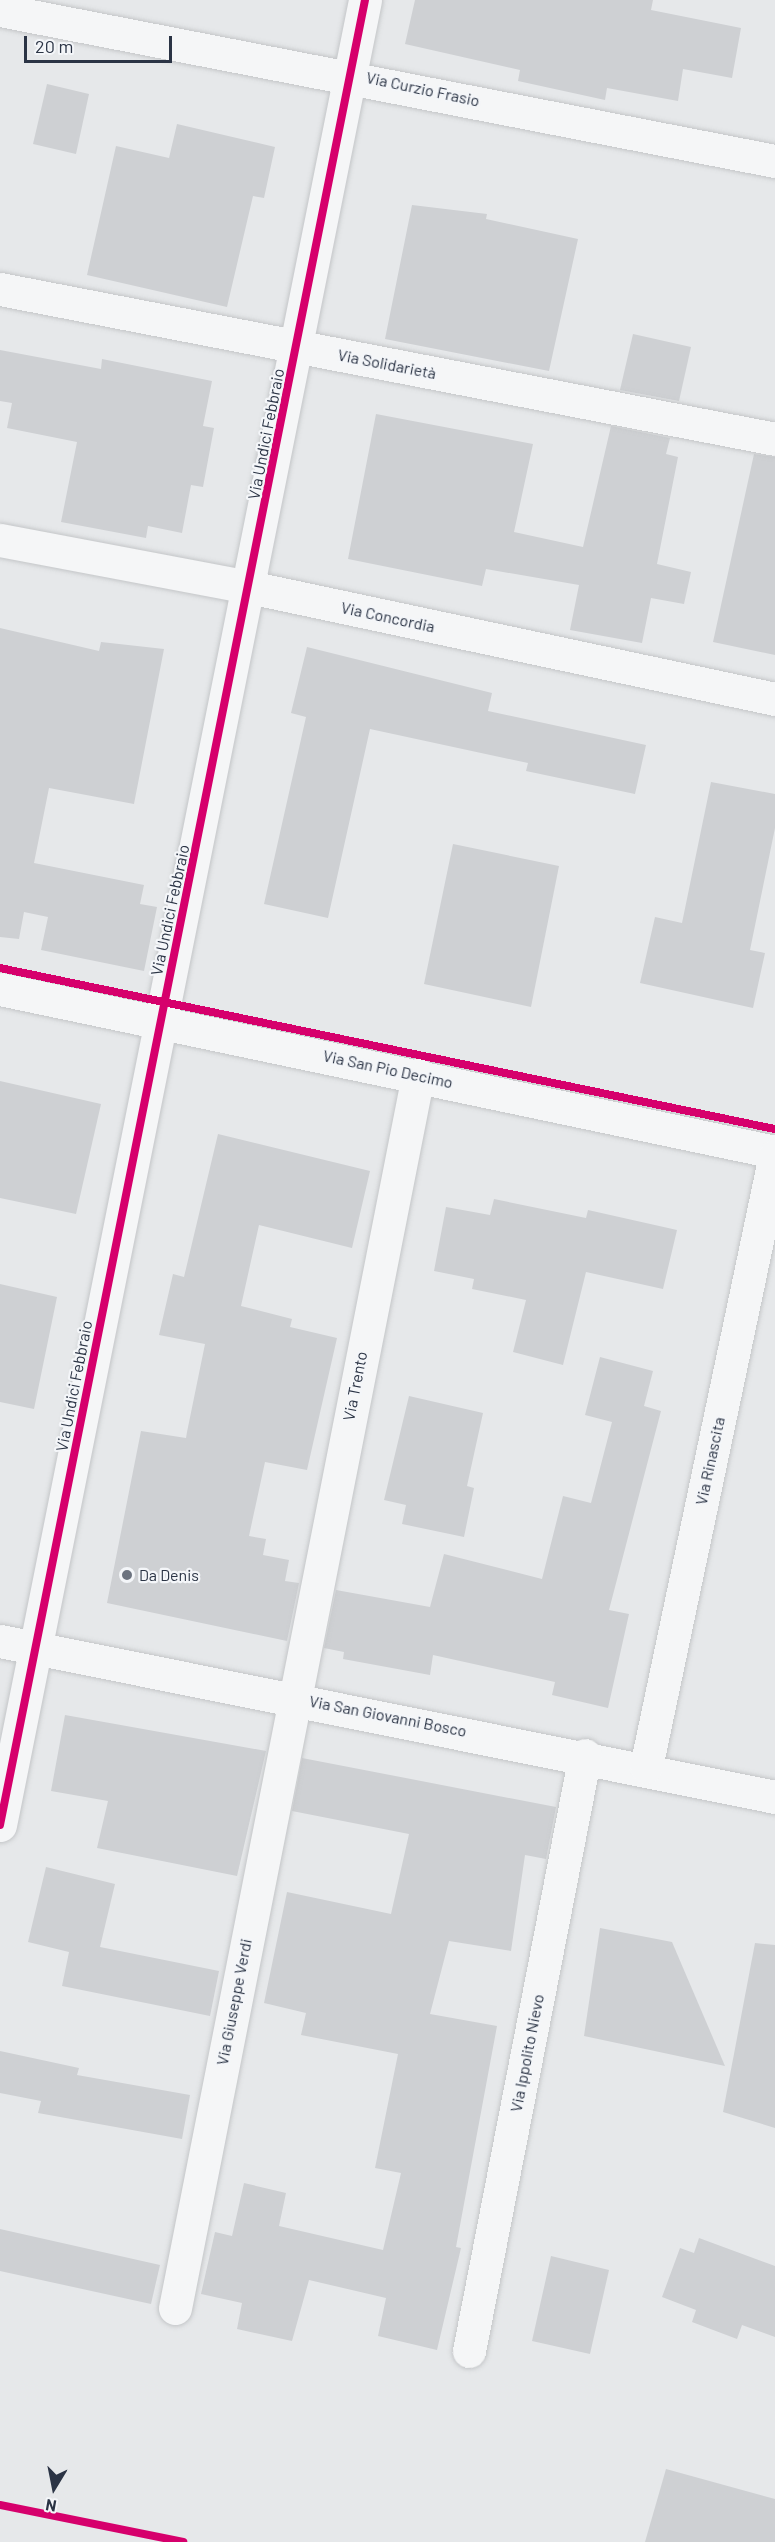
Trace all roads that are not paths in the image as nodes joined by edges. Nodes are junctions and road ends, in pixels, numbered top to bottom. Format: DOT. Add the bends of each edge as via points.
graph roads {
  1 [pos="365,0"];
  2 [pos="0,10"];
  3 [pos="350,74"];
  4 [pos="775,160"];
  5 [pos="0,289"];
  6 [pos="297,347"];
  7 [pos="775,439"];
  8 [pos="0,540"];
  9 [pos="249,587"];
  10 [pos="775,699"];
  11 [pos="0,989"];
  12 [pos="160,1021"];
  13 [pos="418,1075"];
  14 [pos="775,1153"];
  15 [pos="0,1641"];
  16 [pos="35,1648"];
  17 [pos="292,1697"];
  18 [pos="585,1755"];
  19 [pos="646,1767"];
  20 [pos="775,1797"];
  21 [pos="0,1825"];
  22 [pos="175,2308"];
  23 [pos="469,2351"];
  1 -- 3 [label="street, Via Undici Febbraio"];
  2 -- 3 [label="street, Via Curzio Frasio"];
  3 -- 4 [label="street, Via Curzio Frasio"];
  3 -- 6 [label="street, Via Undici Febbraio"];
  5 -- 6 [label="street, Via Solidarietà"];
  6 -- 7 [label="street, Via Solidarietà"];
  6 -- 9 [label="street, Via Undici Febbraio"];
  8 -- 9 [label="street, Via Concordia"];
  9 -- 10 [label="street, Via Concordia"];
  9 -- 12 [label="street, Via Undici Febbraio"];
  11 -- 12 [label="street, Via San Pio Decimo"];
  12 -- 13 [label="street, Via San Pio Decimo"];
  12 -- 16 [label="street, Via Undici Febbraio"];
  13 -- 14 [label="street, Via San Pio Decimo"];
  13 -- 17 [label="street, Via Trento"];
  14 -- 19 [label="street, Via Rinascita"];
  15 -- 16 [label="street, Via San Giovanni Bosco"];
  16 -- 17 [label="street, Via San Giovanni Bosco"];
  16 -- 21 [label="street, Via Undici Febbraio"];
  17 -- 18 [label="street, Via San Giovanni Bosco"];
  17 -- 22 [label="street, Via Giuseppe Verdi"];
  18 -- 19 [label="street, Via San Giovanni Bosco"];
  18 -- 23 [label="street, Via Ippolito Nievo"];
  19 -- 20 [label="street, Via San Giovanni Bosco"];
}
